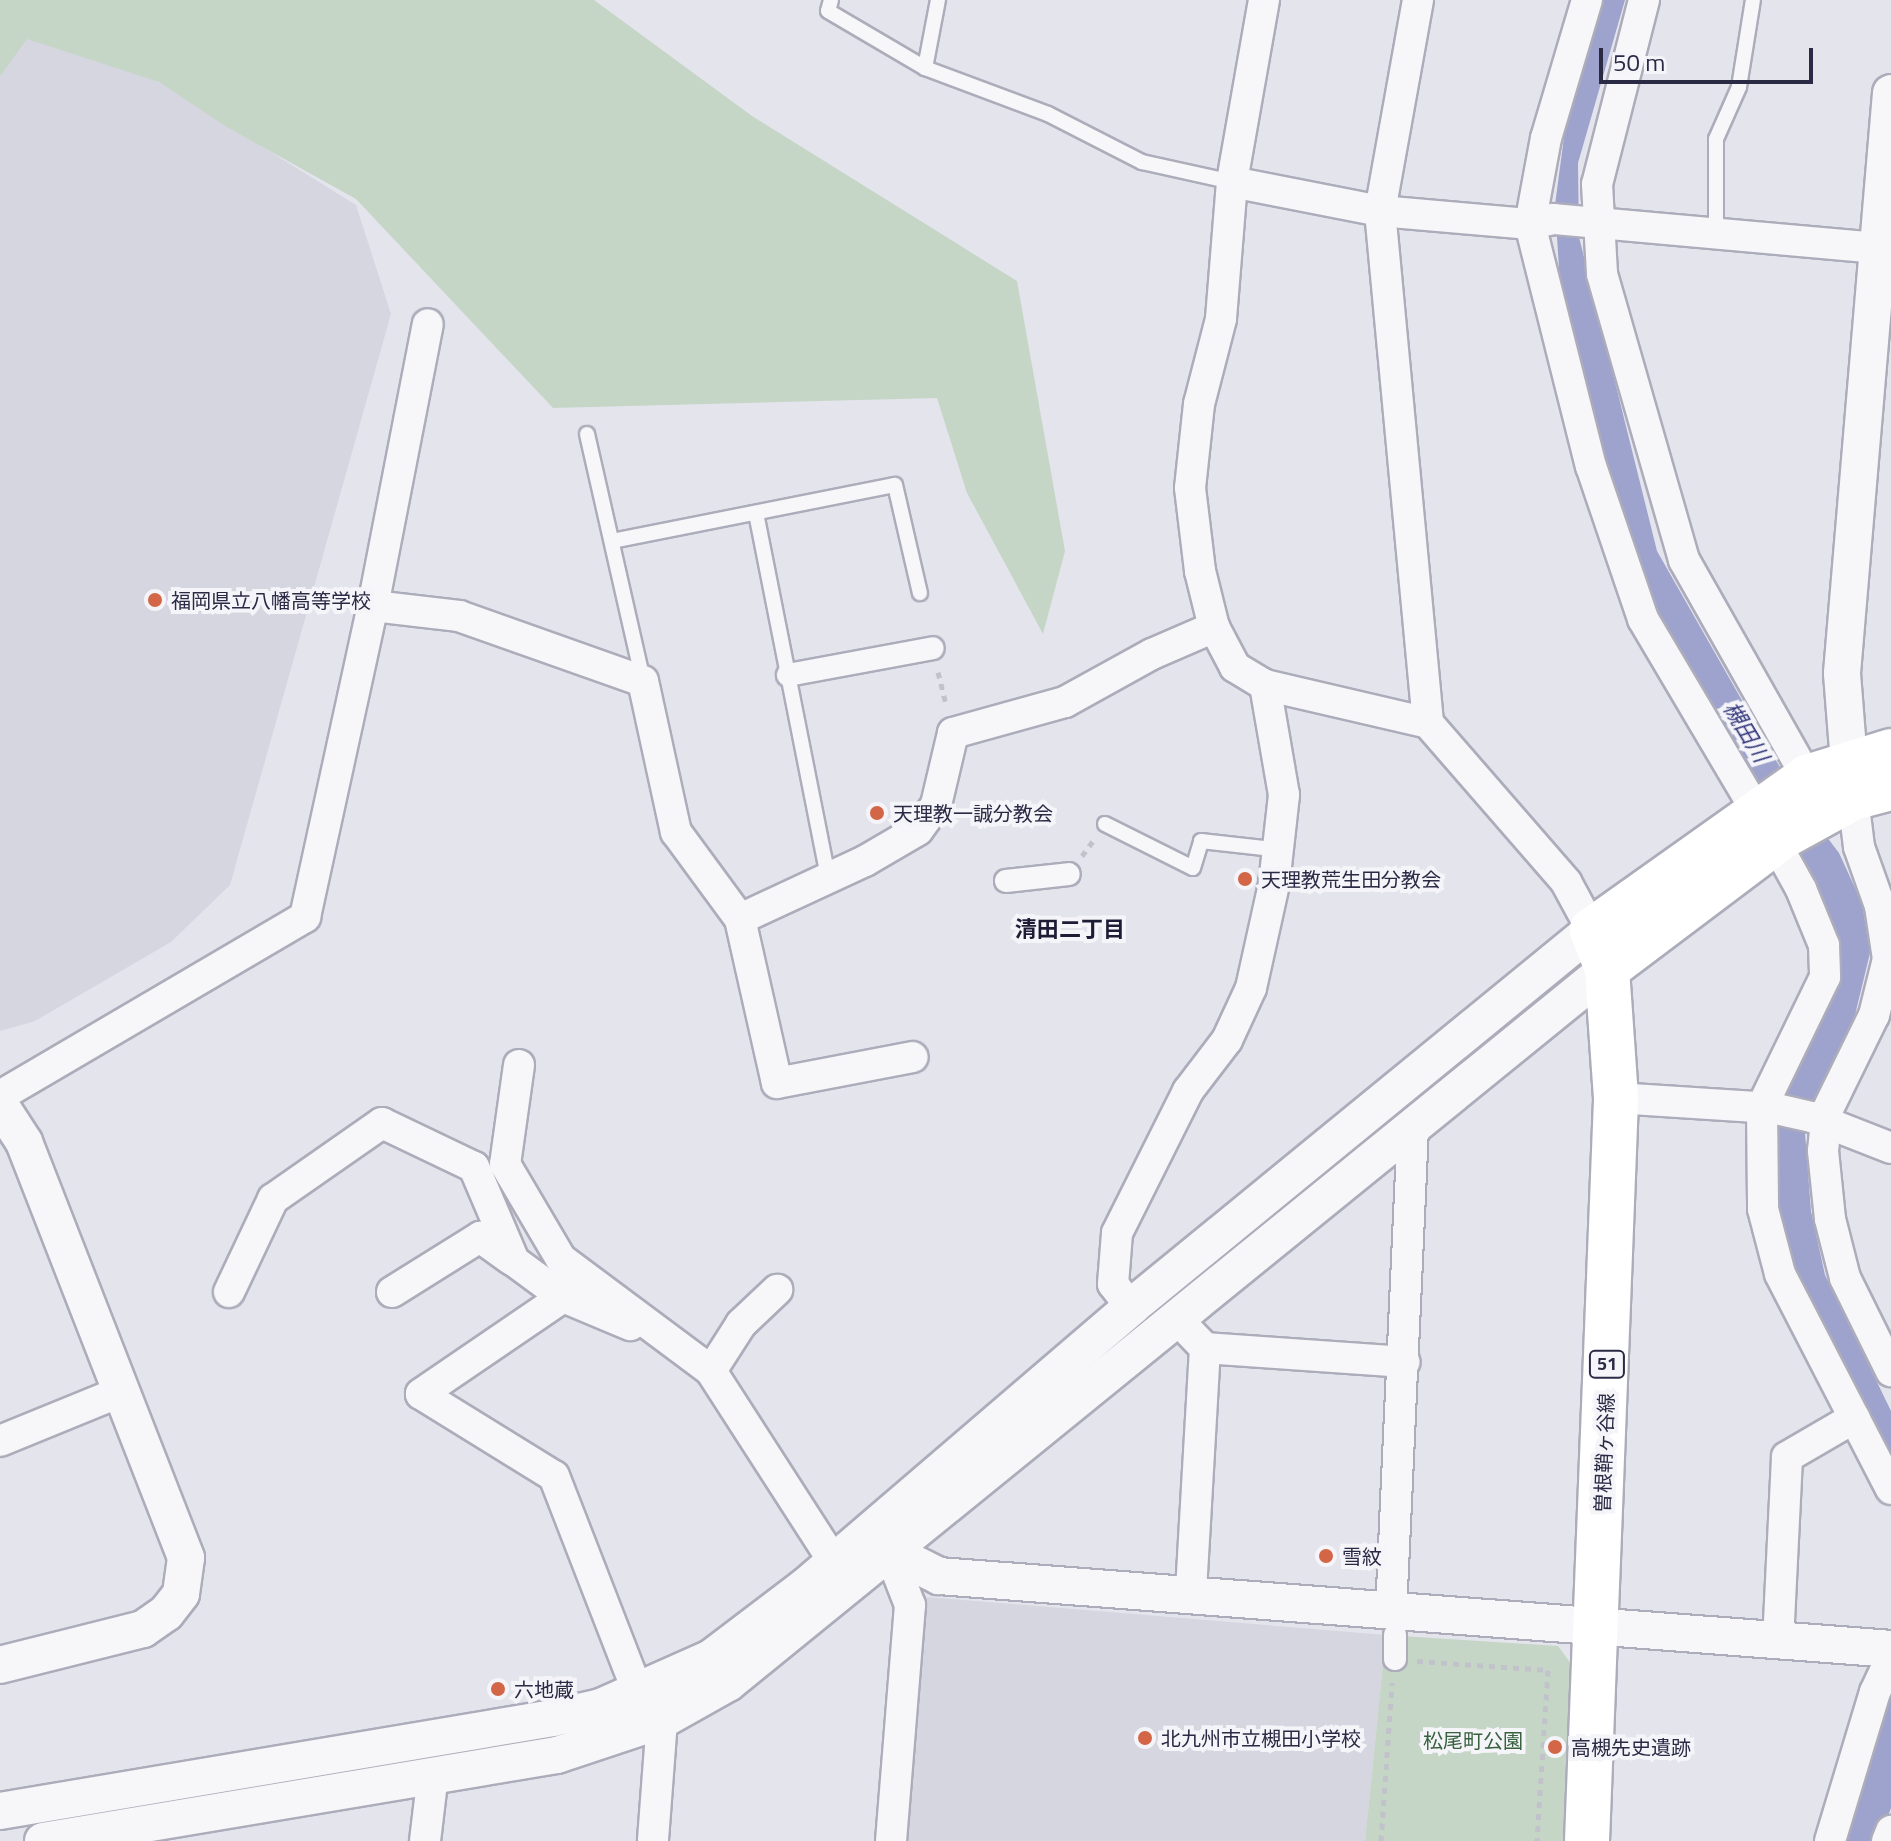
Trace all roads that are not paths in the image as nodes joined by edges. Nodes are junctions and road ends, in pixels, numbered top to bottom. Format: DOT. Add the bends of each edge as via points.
graph roads {
  1 [pos="831,0"];
  2 [pos="938,0"];
  3 [pos="1264,0"];
  4 [pos="1418,0"];
  5 [pos="1587,0"];
  6 [pos="1644,0"];
  7 [pos="1753,0"];
  8 [pos="925,68"];
  9 [pos="1891,93"];
  10 [pos="1232,182"];
  11 [pos="1380,211"];
  12 [pos="1542,222"];
  13 [pos="1595,224"];
  14 [pos="1716,234"];
  15 [pos="1884,248"];
  16 [pos="428,324"];
  17 [pos="587,434"];
  18 [pos="756,513"];
  19 [pos="612,541"];
  20 [pos="920,593"];
  21 [pos="373,606"];
  22 [pos="1214,627"];
  23 [pos="933,648"];
  24 [pos="788,675"];
  25 [pos="643,681"];
  26 [pos="1265,685"];
  27 [pos="1428,723"];
  28 [pos="1891,751"];
  29 [pos="1845,787"];
  30 [pos="1769,823"];
  31 [pos="1105,824"];
  32 [pos="1281,850"];
  33 [pos="1069,874"];
  34 [pos="828,879"];
  35 [pos="1006,881"];
  36 [pos="740,919"];
  37 [pos="1600,949"];
  38 [pos="913,1057"];
  39 [pos="519,1065"];
  40 [pos="0,1096"];
  41 [pos="1616,1098"];
  42 [pos="0,1105"];
  43 [pos="1767,1108"];
  44 [pos="1819,1120"];
  45 [pos="1413,1128"];
  46 [pos="1891,1148"];
  47 [pos="514,1261"];
  48 [pos="777,1290"];
  49 [pos="229,1292"];
  50 [pos="392,1292"];
  51 [pos="563,1297"];
  52 [pos="1131,1307"];
  53 [pos="1176,1318"];
  54 [pos="673,1342"];
  55 [pos="1205,1348"];
  56 [pos="1405,1362"];
  57 [pos="711,1371"];
  58 [pos="1891,1371"];
  59 [pos="120,1392"];
  60 [pos="1854,1418"];
  61 [pos="0,1441"];
  62 [pos="1891,1489"];
  63 [pos="877,1545"];
  64 [pos="834,1562"];
  65 [pos="1191,1593"];
  66 [pos="1393,1624"];
  67 [pos="1598,1630"];
  68 [pos="1778,1642"];
  69 [pos="1891,1649"];
  70 [pos="1891,1657"];
  71 [pos="1395,1659"];
  72 [pos="0,1665"];
  73 [pos="645,1686"];
  74 [pos="662,1720"];
  75 [pos="433,1774"];
  76 [pos="0,1811"];
  77 [pos="1891,1831"];
  78 [pos="43,1841"];
  79 [pos="425,1841"];
  80 [pos="653,1841"];
  81 [pos="891,1841"];
  82 [pos="1587,1841"];
  83 [pos="1830,1841"];
  84 [pos="1887,1841"];
  1 -- 8 [label="lane" via="828,11"];
  2 -- 8 [label="lane"];
  3 -- 10 [label="street"];
  4 -- 11 [label="street"];
  5 -- 12 [label="street" via="1546,138"];
  6 -- 13 [label="street" via="1597,184"];
  7 -- 14 [label="lane" via="1739,87 1716,139"];
  8 -- 10 [label="lane" via="1048,114 1142,162"];
  9 -- 15 [label="street"];
  10 -- 11 [label="street"];
  10 -- 22 [label="street" via="1221,319 1199,404 1190,488 1200,571"];
  11 -- 12 [label="street"];
  11 -- 27 [label="street"];
  12 -- 13 [label="street"];
  12 -- 30 [label="street" via="1591,466 1643,619"];
  13 -- 14 [label="street"];
  13 -- 29 [label="street" via="1602,274 1684,560"];
  14 -- 15 [label="street"];
  15 -- 29 [label="street" via="1842,673"];
  16 -- 21 [label="street"];
  17 -- 19 [label="lane"];
  18 -- 19 [label="lane"];
  18 -- 20 [label="lane" via="895,485"];
  18 -- 24 [label="lane"];
  19 -- 25 [label="lane"];
  21 -- 25 [label="street" via="459,616"];
  21 -- 40 [label="street" via="305,917"];
  22 -- 26 [label="street" via="1235,667"];
  22 -- 34 [label="street" via="1065,702 953,733 936,805 918,830"];
  23 -- 24 [label="street"];
  24 -- 34 [label="lane"];
  25 -- 36 [label="street" via="676,832"];
  26 -- 27 [label="street"];
  26 -- 32 [label="street" via="1284,795"];
  27 -- 37 [label="street" via="1566,882"];
  28 -- 29 [label="main road"];
  29 -- 30 [label="main road"];
  29 -- 44 [label="street" via="1880,906 1888,959 1874,1015"];
  30 -- 37 [label="main road"];
  30 -- 43 [label="street" via="1824,945 1825,977"];
  31 -- 32 [label="lane" via="1193,868 1201,841"];
  32 -- 52 [label="street" via="1251,988 1227,1040 1188,1091 1117,1233 1113,1284"];
  33 -- 35 [label="street"];
  34 -- 36 [label="street"];
  36 -- 38 [label="street" via="777,1083"];
  37 -- 41 [label="main road, 曽根鞘ヶ谷線 / 51"];
  37 -- 45 [label="street"];
  37 -- 52 [label="street"];
  39 -- 54 [label="street" via="505,1164 561,1259"];
  41 -- 43 [label="street"];
  41 -- 67 [label="main road, 曽根鞘ヶ谷線 / 51"];
  42 -- 59 [label="street" via="24,1142"];
  43 -- 44 [label="street"];
  43 -- 60 [label="street" via="1763,1209 1780,1274"];
  44 -- 46 [label="street"];
  44 -- 58 [label="street" via="1845,1278"];
  45 -- 53 [label="street"];
  45 -- 56 [label="street"];
  47 -- 49 [label="street" via="474,1167 382,1123 273,1199"];
  47 -- 50 [label="street" via="480,1237"];
  47 -- 51 [label="street"];
  48 -- 57 [label="street" via="741,1324"];
  51 -- 54 [label="street"];
  51 -- 73 [label="street" via="421,1394 554,1476"];
  52 -- 63 [label="street"];
  53 -- 55 [label="street"];
  53 -- 63 [label="street"];
  54 -- 57 [label="street"];
  55 -- 56 [label="street"];
  55 -- 65 [label="street"];
  56 -- 66 [label="street"];
  57 -- 64 [label="street"];
  59 -- 61 [label="street"];
  59 -- 72 [label="street" via="186,1558 181,1594 143,1629"];
  60 -- 62 [label="street"];
  60 -- 68 [label="street" via="1787,1457"];
  63 -- 64 [label="street"];
  63 -- 65 [label="street" via="939,1576"];
  63 -- 74 [label="street" via="728,1683"];
  63 -- 81 [label="street" via="910,1605"];
  64 -- 73 [label="street" via="711,1658"];
  65 -- 66 [label="street"];
  66 -- 67 [label="street"];
  66 -- 71 [label="street"];
  67 -- 68 [label="street"];
  67 -- 82 [label="main road, 曽根鞘ヶ谷線 / 51"];
  68 -- 69 [label="street"];
  70 -- 83 [label="street" via="1875,1692"];
  73 -- 74 [label="street"];
  73 -- 76 [label="street" via="601,1707 553,1718"];
  74 -- 75 [label="street" via="557,1755"];
  74 -- 80 [label="street"];
  75 -- 78 [label="street"];
  75 -- 79 [label="street"];
  77 -- 84 [label="street"];
}
